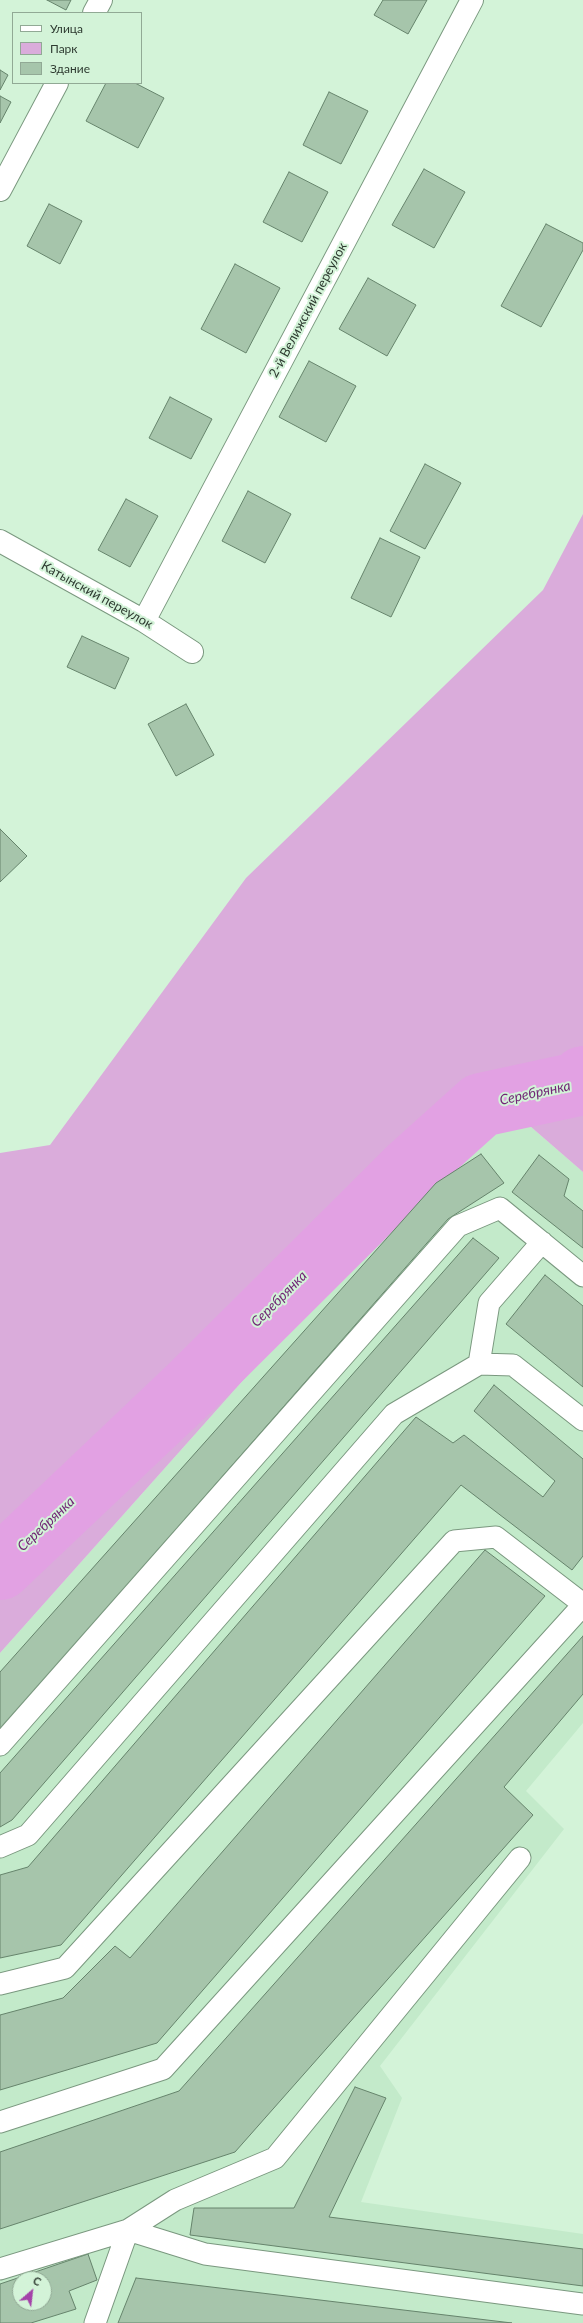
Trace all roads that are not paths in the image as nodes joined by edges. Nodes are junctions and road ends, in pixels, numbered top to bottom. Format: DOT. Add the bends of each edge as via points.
graph roads {
  1 [pos="101,0"];
  2 [pos="472,0"];
  3 [pos="95,12"];
  4 [pos="56,84"];
  5 [pos="0,190"];
  6 [pos="0,541"];
  7 [pos="144,621"];
  8 [pos="192,652"];
  9 [pos="542,1242"];
  10 [pos="583,1276"];
  11 [pos="479,1364"];
  12 [pos="583,1420"];
  13 [pos="583,1605"];
  14 [pos="0,1745"];
  15 [pos="0,1847"];
  16 [pos="520,1858"];
  17 [pos="0,1984"];
  18 [pos="0,2122"];
  19 [pos="128,2230"];
  20 [pos="0,2269"];
  21 [pos="583,2304"];
  22 [pos="95,2323"];
  1 -- 3 [label="street"];
  2 -- 7 [label="street, 2-й Велижский переулок"];
  4 -- 5 [label="street"];
  6 -- 7 [label="street, Катынский переулок"];
  7 -- 8 [label="street, Катынский переулок"];
  9 -- 10 [label="lane"];
  9 -- 11 [label="lane" via="490,1303"];
  9 -- 14 [label="lane" via="500,1208 458,1226"];
  11 -- 12 [label="lane" via="514,1365"];
  11 -- 15 [label="lane" via="394,1414 28,1835"];
  13 -- 17 [label="lane" via="496,1536 454,1541 65,1968"];
  13 -- 18 [label="lane" via="163,2069"];
  16 -- 19 [label="lane" via="275,2158 175,2200"];
  19 -- 20 [label="lane"];
  19 -- 21 [label="lane" via="205,2254"];
  19 -- 22 [label="lane"];
}
